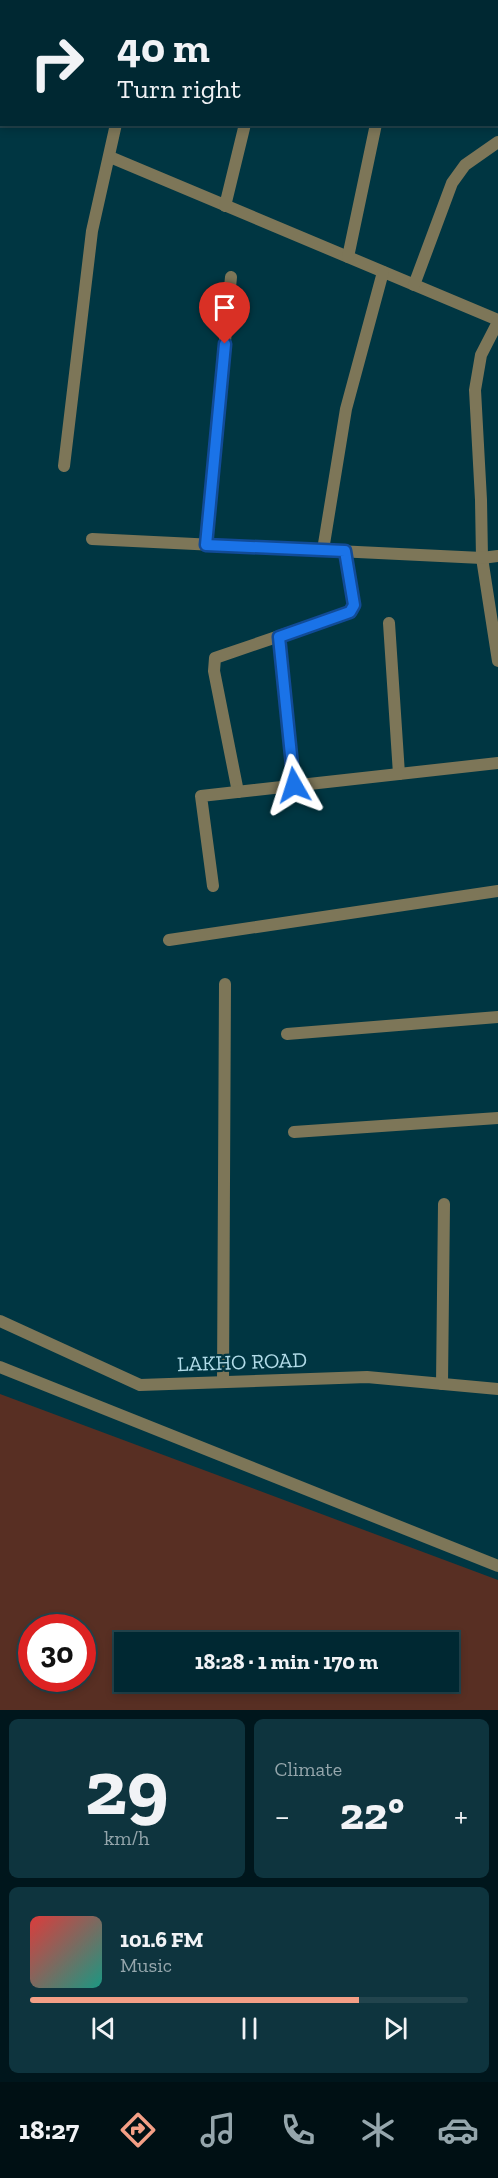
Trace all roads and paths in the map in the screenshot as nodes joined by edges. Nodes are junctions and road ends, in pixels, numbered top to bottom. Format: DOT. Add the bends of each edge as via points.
graph roads {
  1 [pos="116,126"];
  2 [pos="245,126"];
  3 [pos="376,126"];
  4 [pos="498,142"];
  5 [pos="110,157"];
  6 [pos="225,206"];
  7 [pos="348,257"];
  8 [pos="383,272"];
  9 [pos="231,277"];
  10 [pos="414,285"];
  11 [pos="498,321"];
  12 [pos="64,466"];
  13 [pos="92,539"];
  14 [pos="206,545"];
  15 [pos="323,550"];
  16 [pos="345,551"];
  17 [pos="498,556"];
  18 [pos="482,558"];
  19 [pos="388,623"];
  20 [pos="279,637"];
  21 [pos="497,654"];
  22 [pos="498,763"];
  23 [pos="399,774"];
  24 [pos="294,785"];
  25 [pos="238,792"];
  26 [pos="213,886"];
  27 [pos="498,891"];
  28 [pos="169,940"];
  29 [pos="225,984"];
  30 [pos="498,1017"];
  31 [pos="287,1034"];
  32 [pos="498,1118"];
  33 [pos="294,1132"];
  34 [pos="444,1204"];
  35 [pos="0,1321"];
  36 [pos="0,1367"];
  37 [pos="223,1382"];
  38 [pos="442,1384"];
  39 [pos="498,1389"];
  40 [pos="498,1566"];
  1 -- 5 [label="street"];
  2 -- 6 [label="street"];
  3 -- 7 [label="street"];
  4 -- 10 [label="street" via="465,165 452,183"];
  5 -- 6 [label="street"];
  5 -- 12 [label="street" via="92,231"];
  6 -- 7 [label="street"];
  7 -- 8 [label="street"];
  8 -- 10 [label="street"];
  8 -- 15 [label="street" via="346,409"];
  9 -- 14 [label="street"];
  10 -- 11 [label="street"];
  11 -- 18 [label="street" via="481,355 475,390"];
  13 -- 14 [label="street"];
  14 -- 15 [label="street"];
  15 -- 16 [label="street"];
  16 -- 18 [label="street"];
  16 -- 20 [label="street" via="354,605 350,612"];
  17 -- 18 [label="street"];
  18 -- 21 [label="street"];
  19 -- 23 [label="street"];
  20 -- 24 [label="street"];
  20 -- 25 [label="street" via="215,658 214,671"];
  22 -- 23 [label="street"];
  23 -- 24 [label="street"];
  24 -- 25 [label="street"];
  25 -- 26 [label="street" via="201,796"];
  27 -- 28 [label="street"];
  29 -- 37 [label="street"];
  30 -- 31 [label="street"];
  32 -- 33 [label="street"];
  34 -- 38 [label="street"];
  35 -- 37 [label="street, LAKHO ROAD" via="140,1385"];
  36 -- 40 [label="street"];
  37 -- 38 [label="street, LAKHO ROAD" via="367,1377"];
  38 -- 39 [label="street, LAKHO ROAD"];
}
